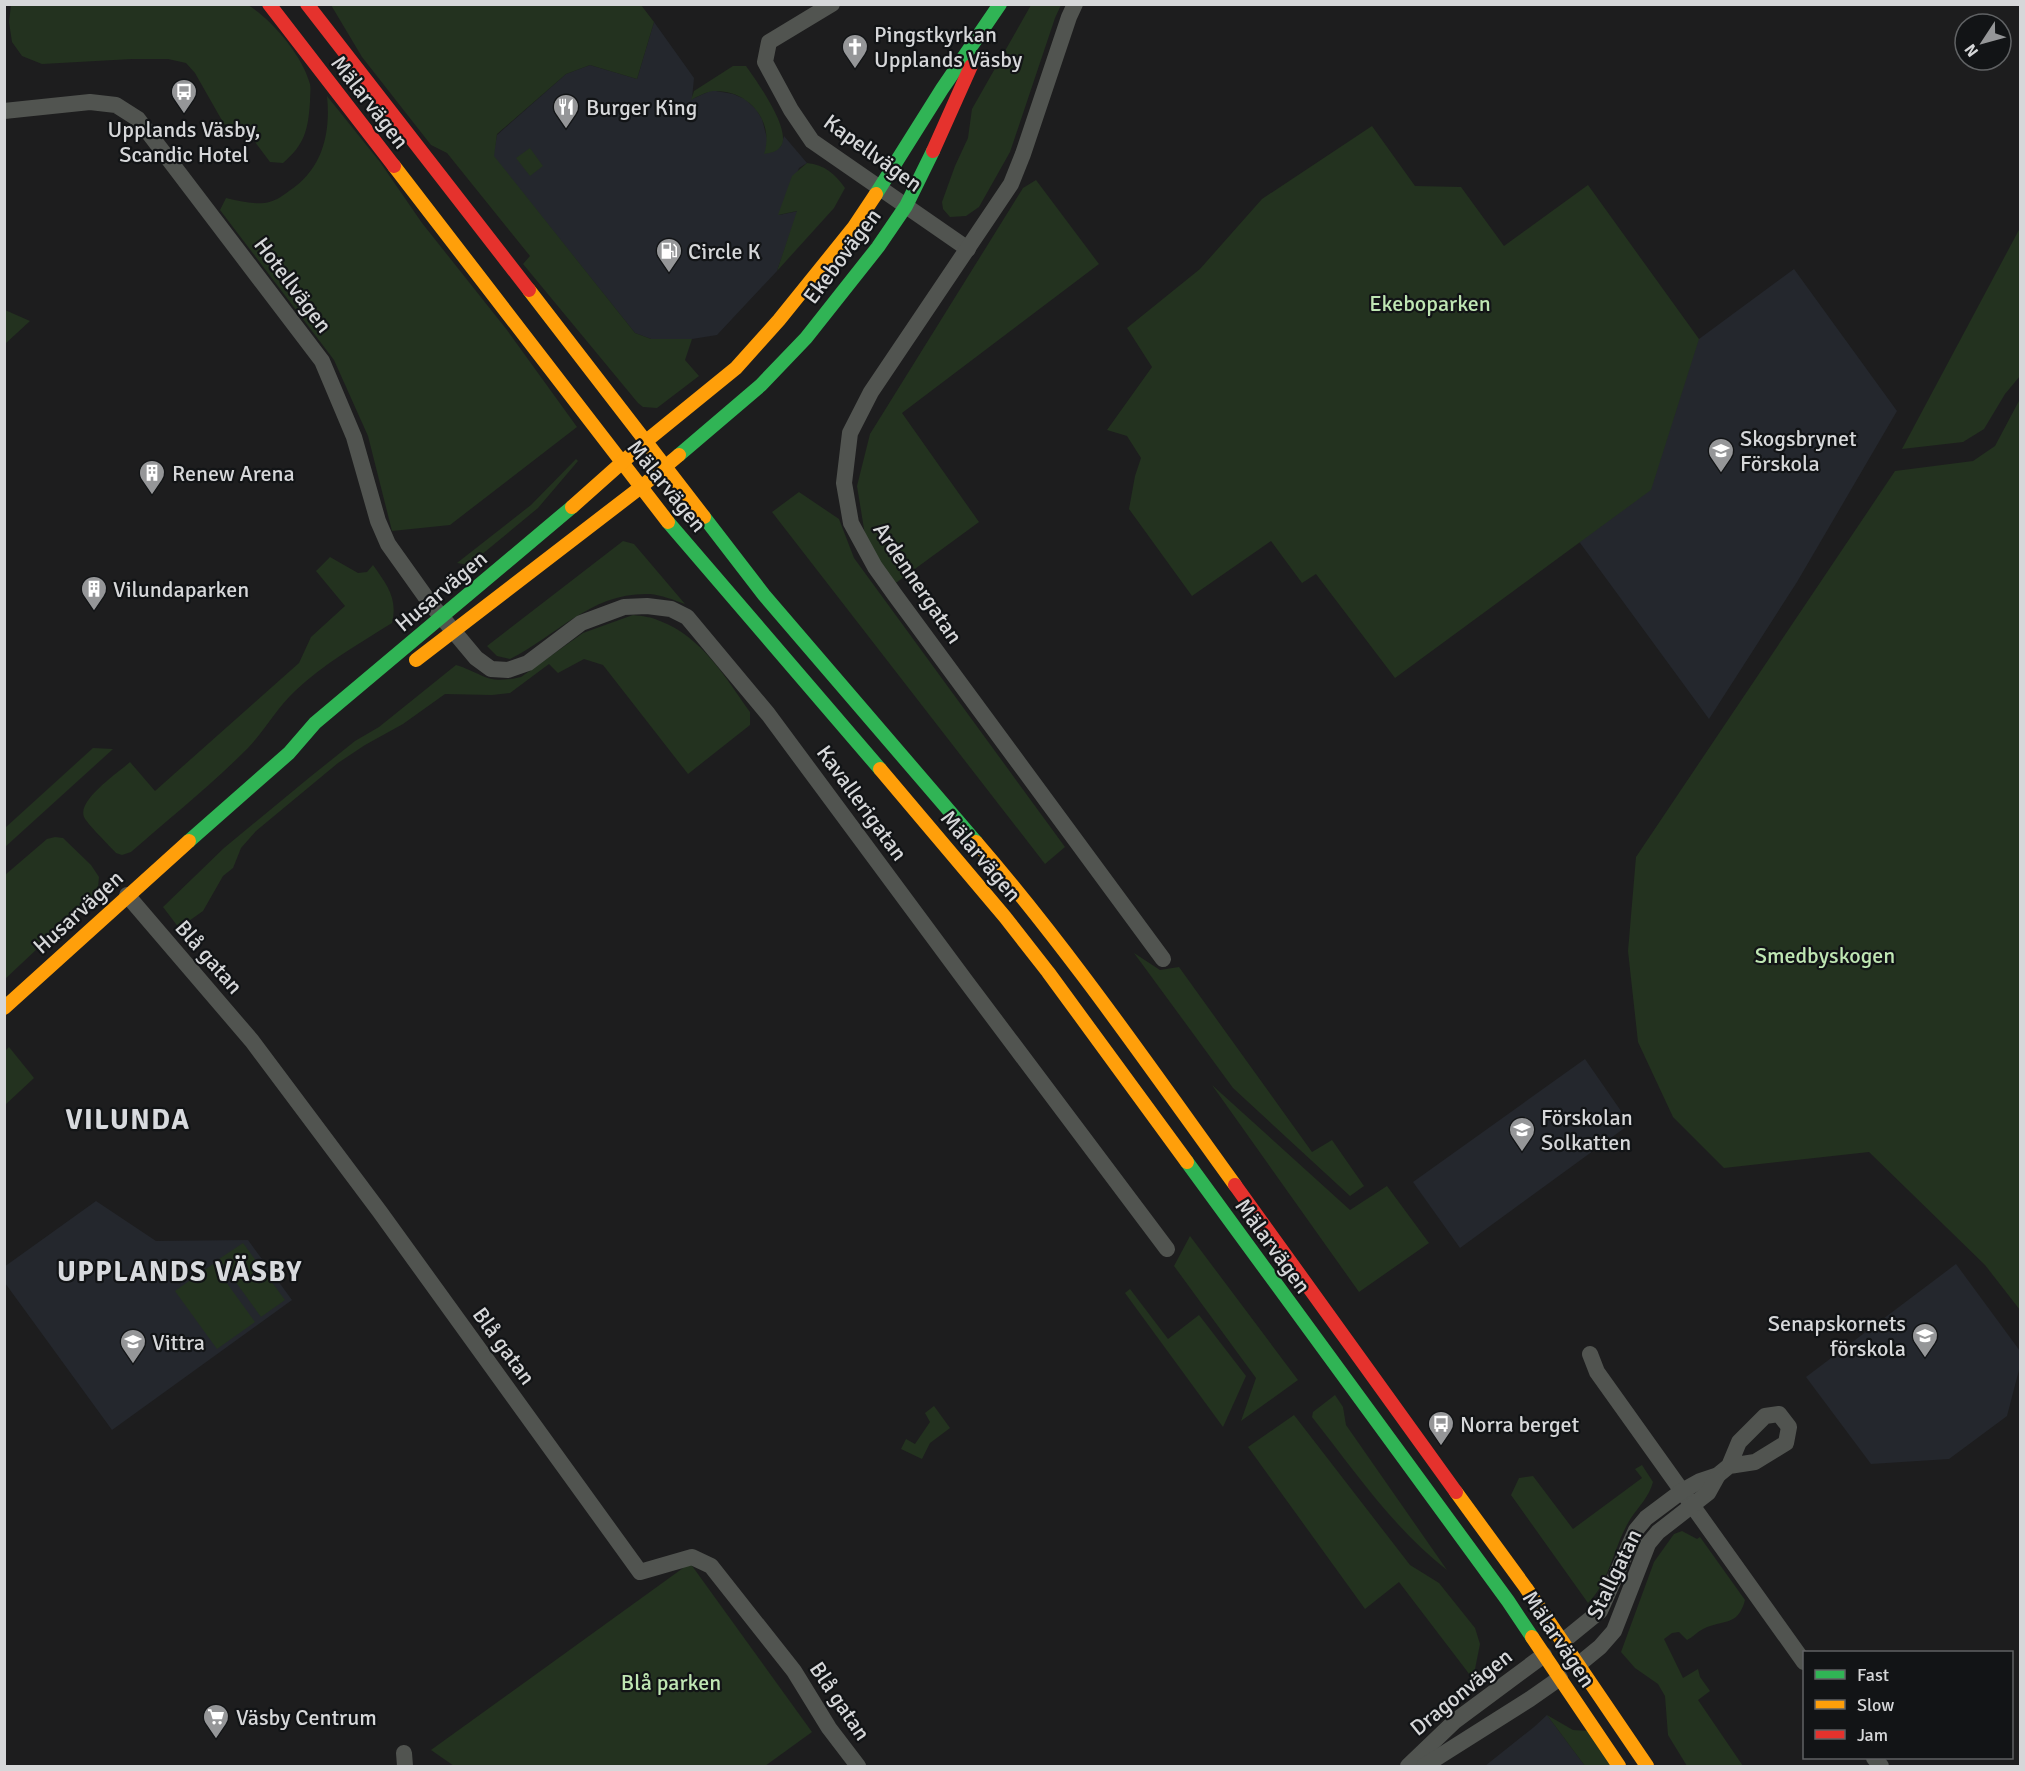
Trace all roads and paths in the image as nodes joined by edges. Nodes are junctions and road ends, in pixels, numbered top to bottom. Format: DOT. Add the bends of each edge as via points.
graph roads {
  1 [pos="269,4"];
  2 [pos="307,4"];
  3 [pos="832,4"];
  4 [pos="1000,4"];
  5 [pos="1075,4"];
  6 [pos="989,22"];
  7 [pos="4,111"];
  8 [pos="880,189"];
  9 [pos="906,206"];
  10 [pos="968,249"];
  11 [pos="645,442"];
  12 [pos="621,462"];
  13 [pos="665,468"];
  14 [pos="641,488"];
  15 [pos="442,617"];
  16 [pos="453,631"];
  17 [pos="409,666"];
  18 [pos="330,728"];
  19 [pos="289,753"];
  20 [pos="127,895"];
  21 [pos="1163,959"];
  22 [pos="4,1008"];
  23 [pos="1167,1249"];
  24 [pos="1590,1354"];
  25 [pos="1682,1491"];
  26 [pos="1693,1506"];
  27 [pos="1562,1642"];
  28 [pos="1544,1655"];
  29 [pos="1803,1661"];
  30 [pos="1578,1665"];
  31 [pos="1560,1678"];
  32 [pos="858,1767"];
  33 [pos="1408,1767"];
  34 [pos="1424,1767"];
  35 [pos="1619,1767"];
  36 [pos="1647,1767"];
  1 -- 12 [label="main road, Mälarvägen"];
  2 -- 11 [label="main road, Mälarvägen"];
  3 -- 8 [label="street, Kapellvägen" via="769,42 765,62 812,141"];
  4 -- 6 [label="main road, Ekebovägen"];
  5 -- 10 [label="street, Ardennergatan" via="1011,184"];
  6 -- 8 [label="main road, Ekebovägen"];
  6 -- 9 [label="main road, Ekebovägen"];
  7 -- 15 [label="street, Hotellvägen" via="90,102 116,105 138,119 322,361 354,437 388,544"];
  8 -- 9 [label="street, Kapellvägen"];
  8 -- 11 [label="main road, Ekebovägen" via="854,227 736,368"];
  9 -- 10 [label="street, Kapellvägen"];
  9 -- 13 [label="main road, Ekebovägen" via="806,338 761,385"];
  10 -- 21 [label="street, Ardennergatan" via="871,392 850,433 844,483 851,523 875,567"];
  11 -- 12 [label="main road, Ekebovägen"];
  11 -- 13 [label="main road, Mälarvägen"];
  12 -- 14 [label="main road, Mälarvägen"];
  12 -- 15 [label="main road, Husarvägen"];
  13 -- 14 [label="main road, Ekebovägen"];
  13 -- 27 [label="main road, Mälarvägen" via="764,595 1026,900 1069,956"];
  14 -- 16 [label="main road, Husarvägen"];
  14 -- 28 [label="main road, Mälarvägen" via="1019,935"];
  15 -- 16 [label="street, Kavallerigatan"];
  15 -- 19 [label="main road, Husarvägen" via="315,723"];
  16 -- 17 [label="main road, Husarvägen"];
  16 -- 23 [label="street, Kavallerigatan" via="491,669 508,670 528,663 581,622 624,607 671,609 687,617 768,714"];
  18 -- 19 [label="main road, Husarvägen"];
  19 -- 20 [label="main road, Husarvägen"];
  20 -- 22 [label="main road, Husarvägen"];
  20 -- 32 [label="street, Blå gatan" via="252,1041 640,1572 692,1557 711,1566 794,1671"];
  24 -- 25 [label="street" via="1597,1372"];
  25 -- 26 [label="street"];
  25 -- 26 [label="street, Stallgatan" via="1723,1470 1708,1493"];
  25 -- 27 [label="street, Stallgatan" via="1636,1530 1600,1611"];
  26 -- 29 [label="street"];
  26 -- 30 [label="street, Stallgatan" via="1648,1544 1614,1631"];
  27 -- 28 [label="main road"];
  27 -- 30 [label="main road, Mälarvägen"];
  28 -- 31 [label="main road, Mälarvägen"];
  28 -- 33 [label="street, Dragonvägen" via="1455,1721"];
  30 -- 31 [label="main road"];
  30 -- 36 [label="main road, Mälarvägen"];
  31 -- 34 [label="street, Dragonvägen"];
  31 -- 35 [label="main road, Mälarvägen"];
}
